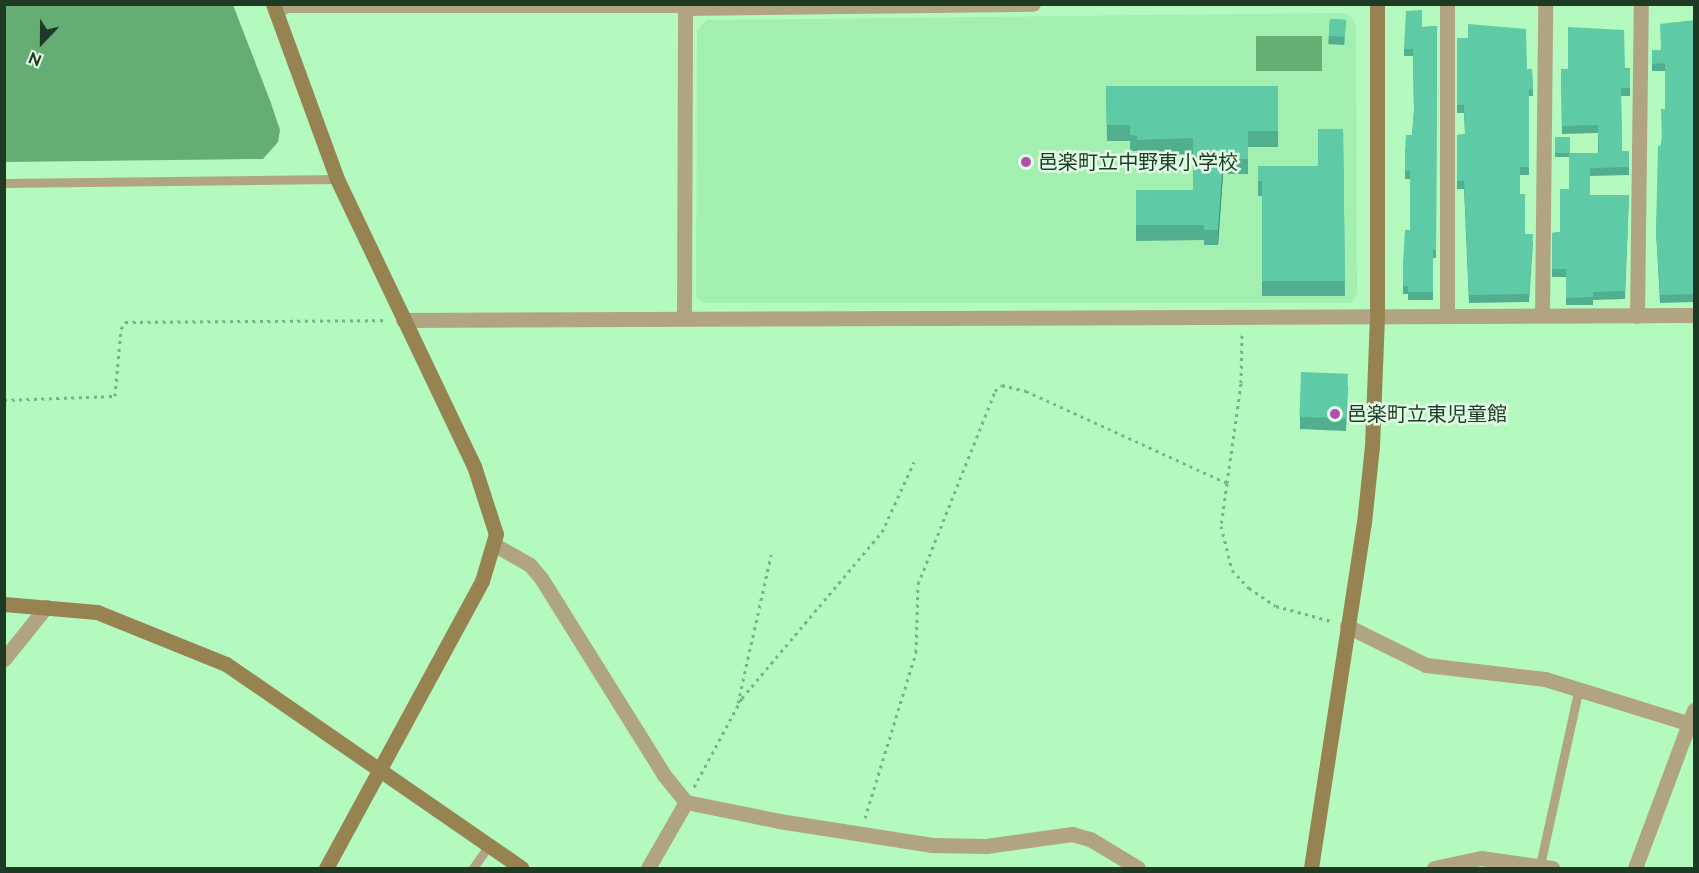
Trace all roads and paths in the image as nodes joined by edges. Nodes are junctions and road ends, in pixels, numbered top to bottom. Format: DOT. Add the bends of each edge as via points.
graph roads {
  1 [pos="1033,4"];
  2 [pos="1377,4"];
  3 [pos="1447,4"];
  4 [pos="1545,4"];
  5 [pos="1641,4"];
  6 [pos="876,5"];
  7 [pos="685,6"];
  8 [pos="781,6"];
  9 [pos="275,9"];
  10 [pos="337,179"];
  11 [pos="4,183"];
  12 [pos="1242,315"];
  13 [pos="1542,315"];
  14 [pos="1695,315"];
  15 [pos="1377,316"];
  16 [pos="1447,316"];
  17 [pos="1637,316"];
  18 [pos="684,318"];
  19 [pos="403,320"];
  20 [pos="4,400"];
  21 [pos="914,462"];
  22 [pos="1227,483"];
  23 [pos="495,545"];
  24 [pos="771,555"];
  25 [pos="4,603"];
  26 [pos="45,607"];
  27 [pos="1347,626"];
  28 [pos="4,659"];
  29 [pos="1579,688"];
  30 [pos="736,708"];
  31 [pos="1693,720"];
  32 [pos="382,769"];
  33 [pos="686,802"];
  34 [pos="860,834"];
  35 [pos="489,845"];
  36 [pos="1442,867"];
  37 [pos="1546,867"];
  38 [pos="326,868"];
  39 [pos="473,868"];
  40 [pos="522,868"];
  41 [pos="648,868"];
  42 [pos="1138,868"];
  43 [pos="1311,868"];
  44 [pos="1635,868"];
  1 -- 6 [label="street"];
  2 -- 15 [label="street"];
  3 -- 16 [label="street"];
  4 -- 13 [label="street"];
  5 -- 17 [label="street"];
  6 -- 8 [label="street"];
  7 -- 8 [label="street"];
  7 -- 9 [label="lane"];
  7 -- 18 [label="street"];
  9 -- 10 [label="street"];
  10 -- 11 [label="lane"];
  10 -- 19 [label="street"];
  12 -- 15 [label="street"];
  12 -- 18 [label="street"];
  12 -- 22 [label="path" via="1241,383"];
  13 -- 16 [label="street"];
  13 -- 17 [label="street"];
  14 -- 17 [label="street"];
  15 -- 16 [label="street"];
  15 -- 27 [label="street" via="1372,446"];
  18 -- 19 [label="street"];
  19 -- 20 [label="path" via="125,322 121,329 115,396"];
  19 -- 23 [label="street" via="474,466 493,519"];
  21 -- 30 [label="path" via="894,510 870,550"];
  22 -- 27 [label="path" via="1221,526 1232,570 1249,588 1276,606"];
  22 -- 34 [label="path" via="1026,391 1002,385 995,391 918,584 916,652"];
  23 -- 32 [label="street" via="482,581"];
  23 -- 33 [label="street" via="530,565 542,578 664,775"];
  24 -- 30 [label="path"];
  25 -- 26 [label="street"];
  26 -- 28 [label="street"];
  26 -- 32 [label="street" via="97,612 226,664"];
  27 -- 29 [label="street" via="1426,665 1545,679"];
  27 -- 43 [label="street"];
  29 -- 31 [label="street"];
  29 -- 37 [label="lane"];
  30 -- 33 [label="path"];
  31 -- 44 [label="street"];
  32 -- 35 [label="street"];
  32 -- 38 [label="street"];
  33 -- 34 [label="street"];
  33 -- 41 [label="street"];
  34 -- 42 [label="street" via="932,845 986,846 1072,834 1090,839"];
  35 -- 39 [label="lane"];
  35 -- 40 [label="street"];
  36 -- 37 [label="street" via="1481,858"];
}
